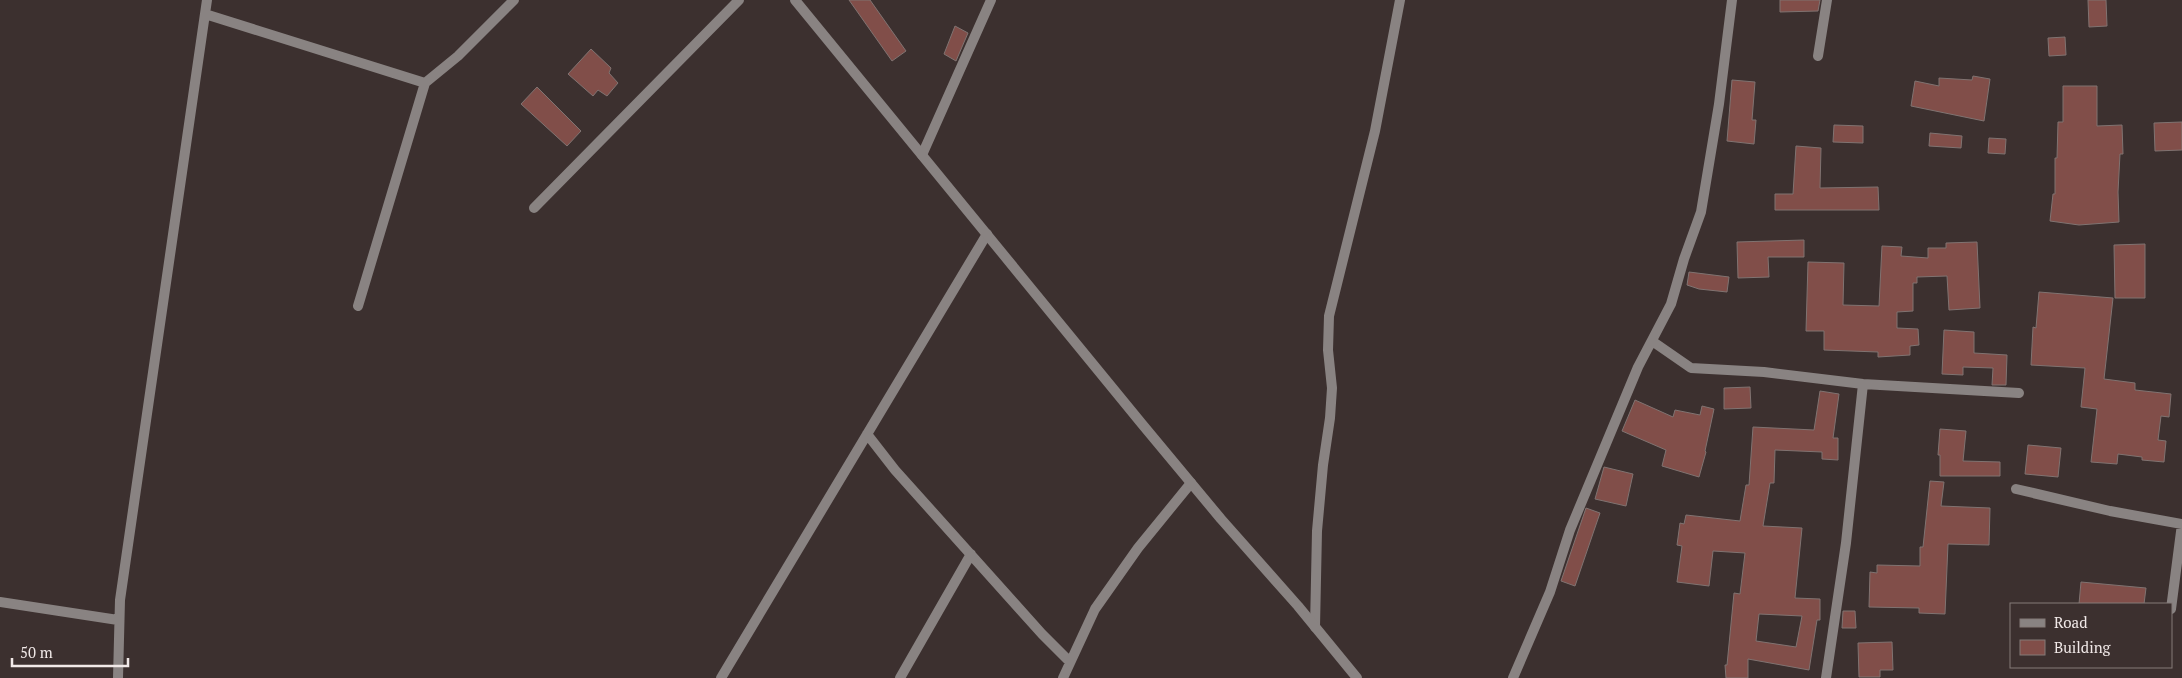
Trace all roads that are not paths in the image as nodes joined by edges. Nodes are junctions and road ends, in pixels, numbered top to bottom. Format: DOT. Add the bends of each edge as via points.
graph roads {
  1 [pos="207,0"];
  2 [pos="514,0"];
  3 [pos="740,0"];
  4 [pos="795,0"];
  5 [pos="991,0"];
  6 [pos="1400,0"];
  7 [pos="1732,0"];
  8 [pos="1827,0"];
  9 [pos="205,14"];
  10 [pos="1818,56"];
  11 [pos="425,83"];
  12 [pos="922,155"];
  13 [pos="534,208"];
  14 [pos="987,234"];
  15 [pos="358,306"];
  16 [pos="1652,341"];
  17 [pos="1863,384"];
  18 [pos="2019,394"];
  19 [pos="867,434"];
  20 [pos="1191,483"];
  21 [pos="2016,489"];
  22 [pos="2182,524"];
  23 [pos="971,554"];
  24 [pos="0,602"];
  25 [pos="2172,603"];
  26 [pos="118,620"];
  27 [pos="1315,627"];
  28 [pos="1070,662"];
  29 [pos="118,678"];
  30 [pos="721,678"];
  31 [pos="900,678"];
  32 [pos="1063,678"];
  33 [pos="1357,678"];
  34 [pos="1513,678"];
  35 [pos="1826,678"];
  1 -- 9 [label="street"];
  2 -- 11 [label="street" via="458,56"];
  3 -- 13 [label="street"];
  4 -- 12 [label="street"];
  5 -- 12 [label="street"];
  6 -- 27 [label="street" via="1376,131 1329,316 1331,396 1316,531"];
  7 -- 16 [label="street" via="1701,212 1671,304"];
  8 -- 10 [label="street"];
  9 -- 11 [label="street"];
  9 -- 26 [label="street"];
  11 -- 15 [label="street"];
  12 -- 14 [label="street"];
  14 -- 19 [label="street"];
  14 -- 20 [label="street"];
  16 -- 17 [label="street" via="1691,368 1764,372"];
  16 -- 34 [label="street" via="1570,530 1550,592"];
  17 -- 18 [label="street"];
  17 -- 35 [label="street" via="1846,543"];
  19 -- 23 [label="street"];
  19 -- 30 [label="street"];
  20 -- 27 [label="street"];
  20 -- 28 [label="street" via="1138,548 1095,609"];
  21 -- 22 [label="street"];
  22 -- 25 [label="street"];
  23 -- 28 [label="street"];
  23 -- 31 [label="street"];
  24 -- 26 [label="street"];
  26 -- 29 [label="street"];
  27 -- 33 [label="street"];
  28 -- 32 [label="street"];
}
